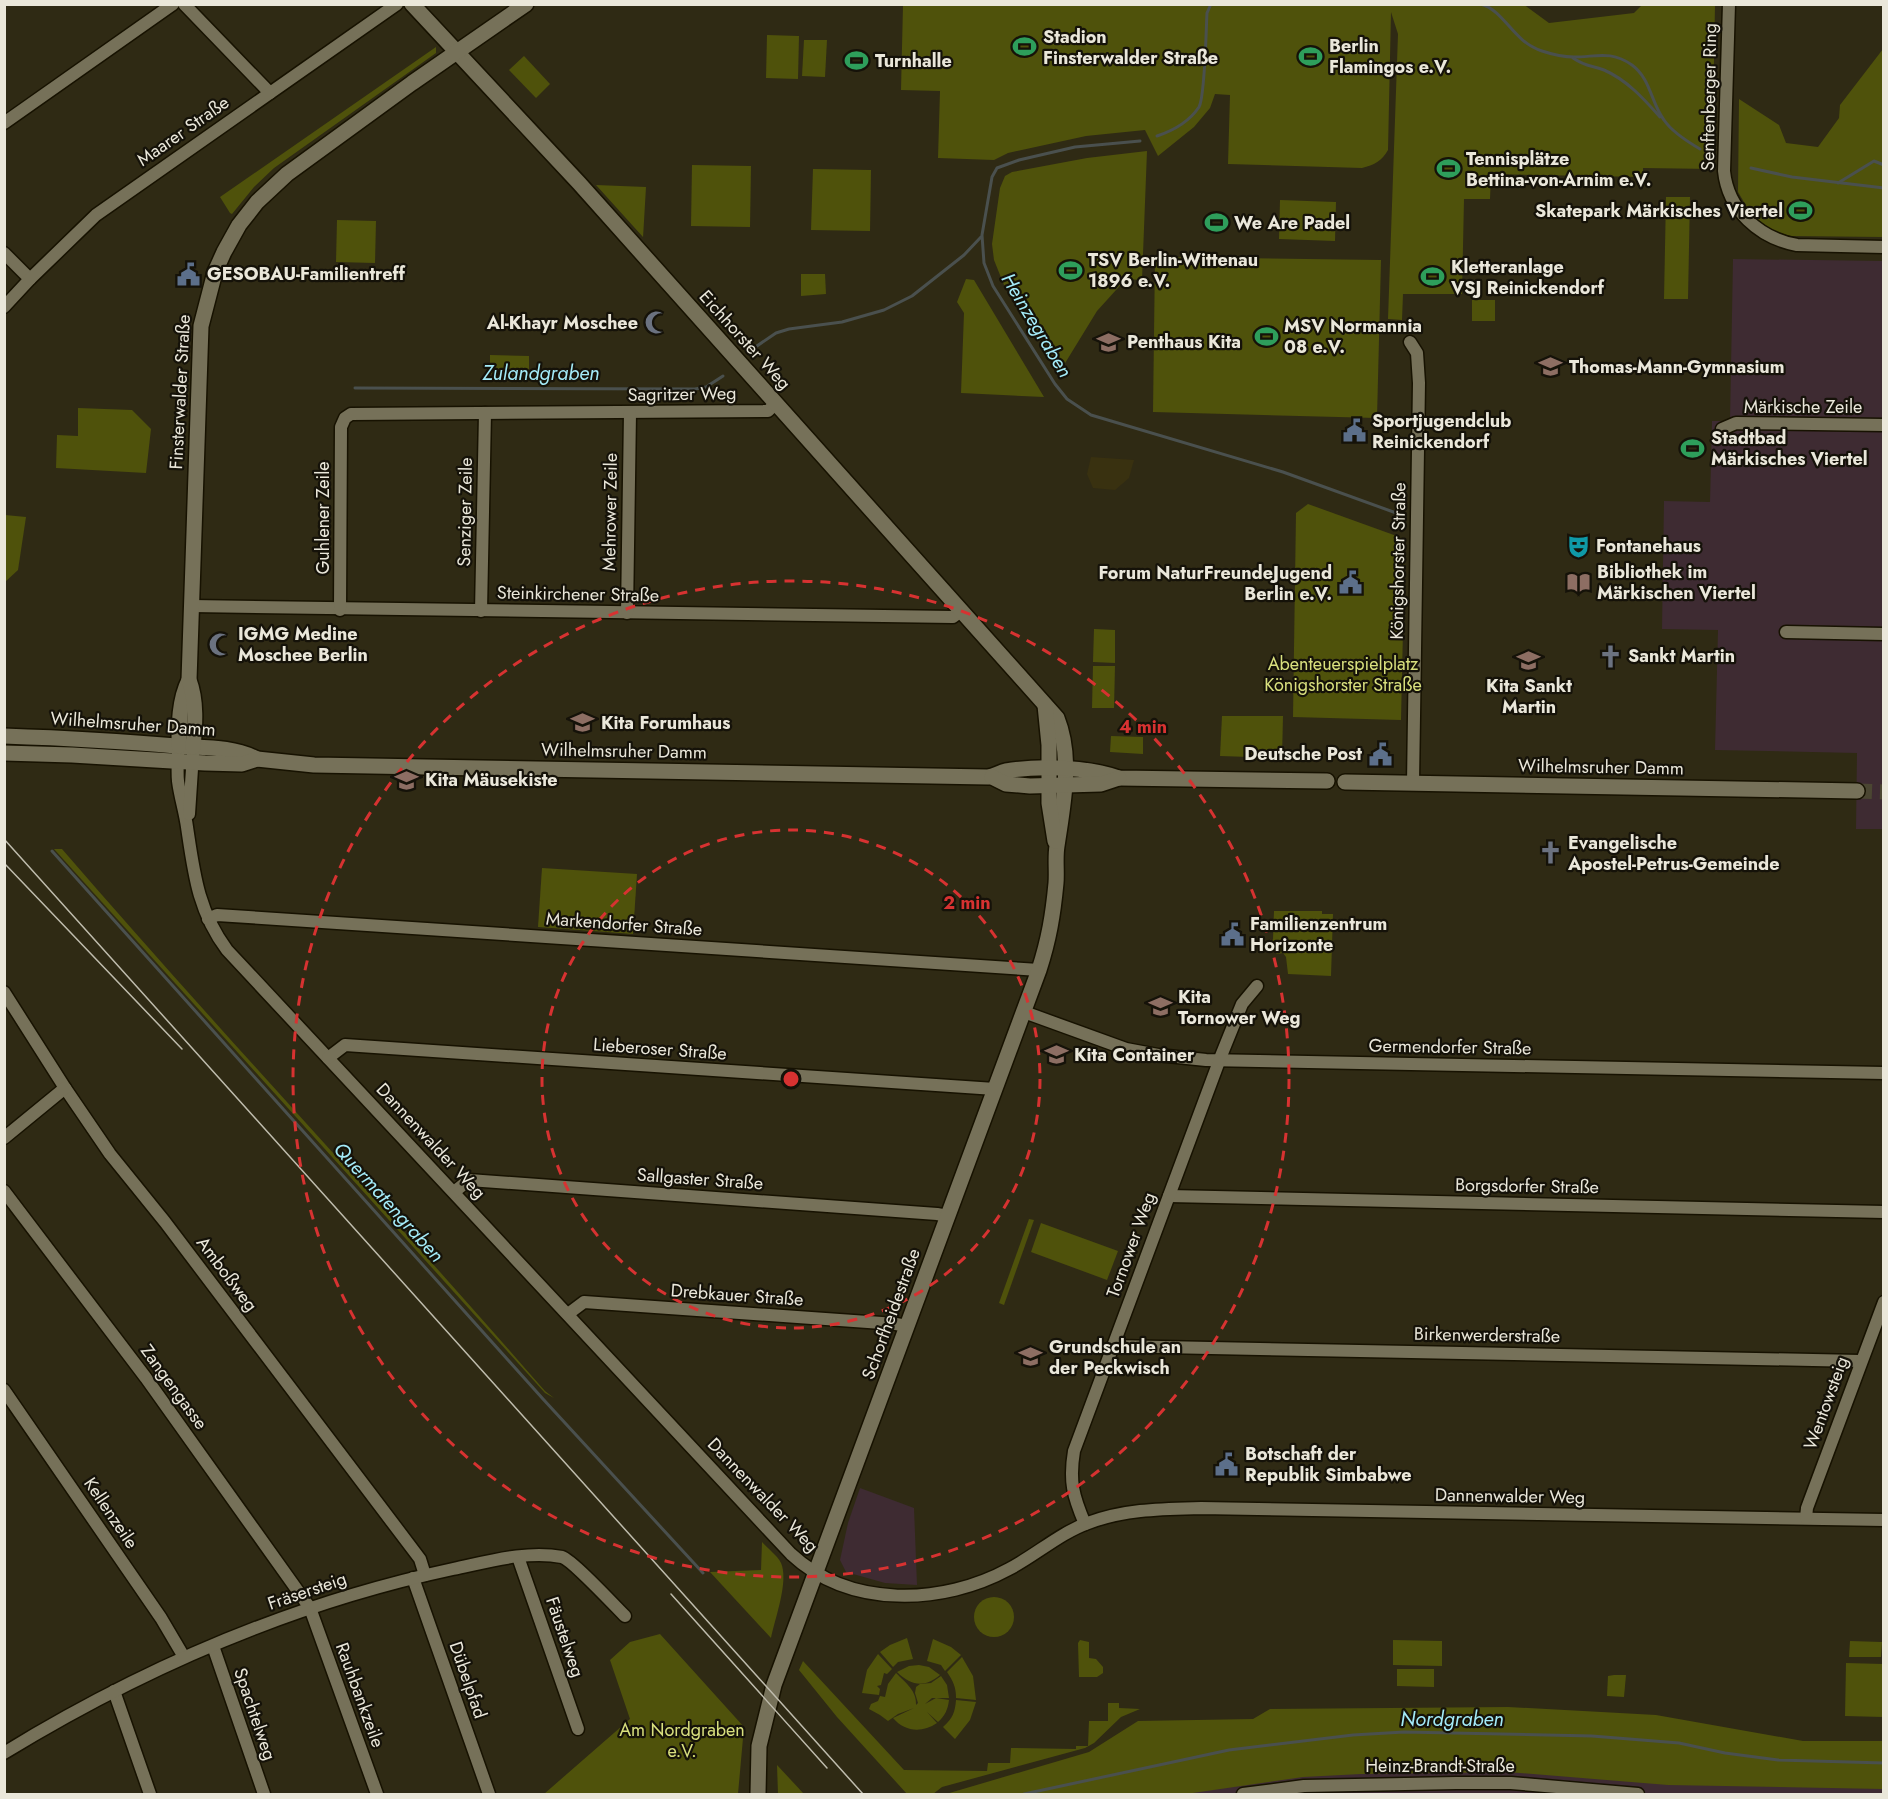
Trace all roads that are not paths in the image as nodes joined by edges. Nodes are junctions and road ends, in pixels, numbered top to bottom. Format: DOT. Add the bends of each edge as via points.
graph roads {
  1 [pos="173,4"];
  2 [pos="184,4"];
  3 [pos="397,4"];
  4 [pos="412,4"];
  5 [pos="526,4"];
  6 [pos="1729,4"];
  7 [pos="457,53"];
  8 [pos="270,93"];
  9 [pos="4,123"];
  10 [pos="1884,247"];
  11 [pos="4,253"];
  12 [pos="30,279"];
  13 [pos="4,307"];
  14 [pos="1410,342"];
  15 [pos="776,404"];
  16 [pos="485,413"];
  17 [pos="630,413"];
  18 [pos="1884,425"];
  19 [pos="341,427"];
  20 [pos="1722,429"];
  21 [pos="192,606"];
  22 [pos="340,610"];
  23 [pos="481,611"];
  24 [pos="961,611"];
  25 [pos="627,613"];
  26 [pos="1786,632"];
  27 [pos="1884,634"];
  28 [pos="4,736"];
  29 [pos="4,753"];
  30 [pos="186,754"];
  31 [pos="1057,769"];
  32 [pos="992,777"];
  33 [pos="1119,778"];
  34 [pos="1327,781"];
  35 [pos="1345,782"];
  36 [pos="1413,783"];
  37 [pos="1056,785"];
  38 [pos="1857,791"];
  39 [pos="208,919"];
  40 [pos="1039,970"];
  41 [pos="1257,986"];
  42 [pos="4,992"];
  43 [pos="1024,1012"];
  44 [pos="328,1058"];
  45 [pos="1219,1061"];
  46 [pos="1884,1073"];
  47 [pos="65,1088"];
  48 [pos="995,1089"];
  49 [pos="4,1138"];
  50 [pos="4,1191"];
  51 [pos="454,1192"];
  52 [pos="1169,1196"];
  53 [pos="1884,1212"];
  54 [pos="948,1216"];
  55 [pos="1884,1302"];
  56 [pos="568,1314"];
  57 [pos="907,1326"];
  58 [pos="1113,1346"];
  59 [pos="1860,1361"];
  60 [pos="4,1390"];
  61 [pos="1806,1518"];
  62 [pos="1884,1520"];
  63 [pos="1085,1524"];
  64 [pos="518,1557"];
  65 [pos="816,1572"];
  66 [pos="419,1577"];
  67 [pos="310,1608"];
  68 [pos="625,1616"];
  69 [pos="213,1646"];
  70 [pos="184,1657"];
  71 [pos="114,1691"];
  72 [pos="578,1729"];
  73 [pos="4,1753"];
  74 [pos="150,1794"];
  75 [pos="264,1794"];
  76 [pos="378,1794"];
  77 [pos="489,1794"];
  78 [pos="758,1794"];
  79 [pos="1243,1794"];
  80 [pos="1638,1794"];
  1 -- 9 [label="street"];
  2 -- 8 [label="street"];
  3 -- 8 [label="street, Maarer Straße"];
  4 -- 7 [label="main road, Eichhorster Weg"];
  5 -- 7 [label="main road, Finsterwalder Straße"];
  6 -- 10 [label="street, Senftenberger Ring" via="1724,171 1734,203 1762,232 1786,243"];
  7 -- 15 [label="main road, Eichhorster Weg"];
  7 -- 21 [label="main road, Finsterwalder Straße" via="288,174 257,202 224,252 209,290 201,326"];
  8 -- 12 [label="street, Maarer Straße" via="96,215"];
  11 -- 12 [label="street"];
  12 -- 13 [label="street, Maarer Straße"];
  14 -- 36 [label="street, Königshorster Straße" via="1417,353 1419,383"];
  15 -- 17 [label="street, Sagritzer Weg" via="768,411"];
  15 -- 24 [label="main road, Eichhorster Weg"];
  16 -- 17 [label="street, Sagritzer Weg"];
  16 -- 19 [label="street, Sagritzer Weg" via="351,414"];
  16 -- 23 [label="street, Senziger Zeile"];
  17 -- 25 [label="street, Mehrower Zeile"];
  18 -- 20 [label="street, Märkische Zeile" via="1736,423"];
  19 -- 22 [label="street, Guhlener Zeile"];
  21 -- 22 [label="street, Steinkirchener Straße"];
  21 -- 30 [label="main road, Finsterwalder Straße" via="189,680 195,727"];
  22 -- 23 [label="street, Steinkirchener Straße"];
  23 -- 25 [label="street, Steinkirchener Straße"];
  24 -- 25 [label="street, Steinkirchener Straße" via="953,617"];
  24 -- 31 [label="main road, Eichhorster Weg" via="1057,718 1062,731"];
  26 -- 27 [label="street"];
  28 -- 30 [label="main road, Wilhelmsruher Damm" via="98,740"];
  29 -- 30 [label="main road, Wilhelmsruher Damm"];
  30 -- 32 [label="main road, Wilhelmsruher Damm" via="243,752 257,759 314,765"];
  30 -- 39 [label="street, Dannenwalder Weg" via="178,782 192,867"];
  31 -- 32 [label="main road, Wilhelmsruher Damm" via="1004,771"];
  31 -- 33 [label="main road, Wilhelmsruher Damm" via="1101,771"];
  31 -- 37 [label="main road, Eichhorster Weg"];
  32 -- 37 [label="main road, Wilhelmsruher Damm" via="1006,784"];
  33 -- 34 [label="main road, Wilhelmsruher Damm"];
  33 -- 37 [label="main road, Wilhelmsruher Damm" via="1101,784"];
  35 -- 36 [label="main road, Wilhelmsruher Damm"];
  36 -- 38 [label="main road, Wilhelmsruher Damm"];
  37 -- 40 [label="main road, Schorfheidestraße" via="1050,819 1057,846 1056,881 1050,934"];
  39 -- 40 [label="street, Markendorfer Straße" via="217,915"];
  39 -- 44 [label="street, Dannenwalder Weg" via="227,950"];
  40 -- 43 [label="main road, Schorfheidestraße"];
  41 -- 45 [label="street, Tornower Weg" via="1242,1004"];
  42 -- 47 [label="street, Amboßweg"];
  43 -- 45 [label="street, Germendorfer Straße" via="1126,1048"];
  43 -- 48 [label="main road, Schorfheidestraße"];
  44 -- 48 [label="street, Lieberoser Straße" via="345,1045"];
  44 -- 51 [label="street, Dannenwalder Weg"];
  45 -- 46 [label="street, Germendorfer Straße"];
  45 -- 52 [label="street, Tornower Weg"];
  47 -- 49 [label="street"];
  47 -- 66 [label="street, Amboßweg" via="132,1183 420,1559"];
  48 -- 54 [label="main road, Schorfheidestraße"];
  50 -- 67 [label="street, Zangengasse" via="146,1378"];
  51 -- 54 [label="street, Sallgaster Straße" via="469,1180"];
  51 -- 56 [label="street, Dannenwalder Weg"];
  52 -- 53 [label="street, Borgsdorfer Straße"];
  52 -- 58 [label="street, Tornower Weg"];
  54 -- 57 [label="main road, Schorfheidestraße"];
  55 -- 59 [label="street, Wentowsteig"];
  56 -- 57 [label="street, Drebkauer Straße" via="584,1302"];
  56 -- 65 [label="street, Dannenwalder Weg" via="791,1554"];
  57 -- 65 [label="main road, Schorfheidestraße"];
  58 -- 59 [label="street, Birkenwerderstraße"];
  58 -- 63 [label="street, Tornower Weg" via="1071,1467 1074,1497"];
  59 -- 61 [label="street, Wentowsteig"];
  60 -- 70 [label="street, Kellenzeile"];
  61 -- 62 [label="street, Dannenwalder Weg"];
  61 -- 63 [label="street, Dannenwalder Weg" via="1165,1509 1126,1512"];
  63 -- 65 [label="street, Dannenwalder Weg" via="982,1583 940,1594 876,1593 841,1584"];
  64 -- 66 [label="street, Fräsersteig"];
  64 -- 68 [label="street, Fräsersteig" via="564,1558"];
  64 -- 72 [label="street, Fäustelweg"];
  65 -- 78 [label="main road, Schorfheidestraße" via="774,1685 759,1746"];
  66 -- 67 [label="street, Fräsersteig"];
  66 -- 77 [label="street, Dübelpfad"];
  67 -- 69 [label="street, Fräsersteig"];
  67 -- 76 [label="street, Rauhbankzeile"];
  69 -- 70 [label="street, Fräsersteig"];
  69 -- 75 [label="street, Spachtelweg"];
  70 -- 71 [label="street, Fräsersteig"];
  71 -- 73 [label="street, Fräsersteig"];
  71 -- 74 [label="street"];
  79 -- 80 [label="street, Heinz-Brandt-Straße" via="1304,1786 1456,1783 1511,1783"];
}
